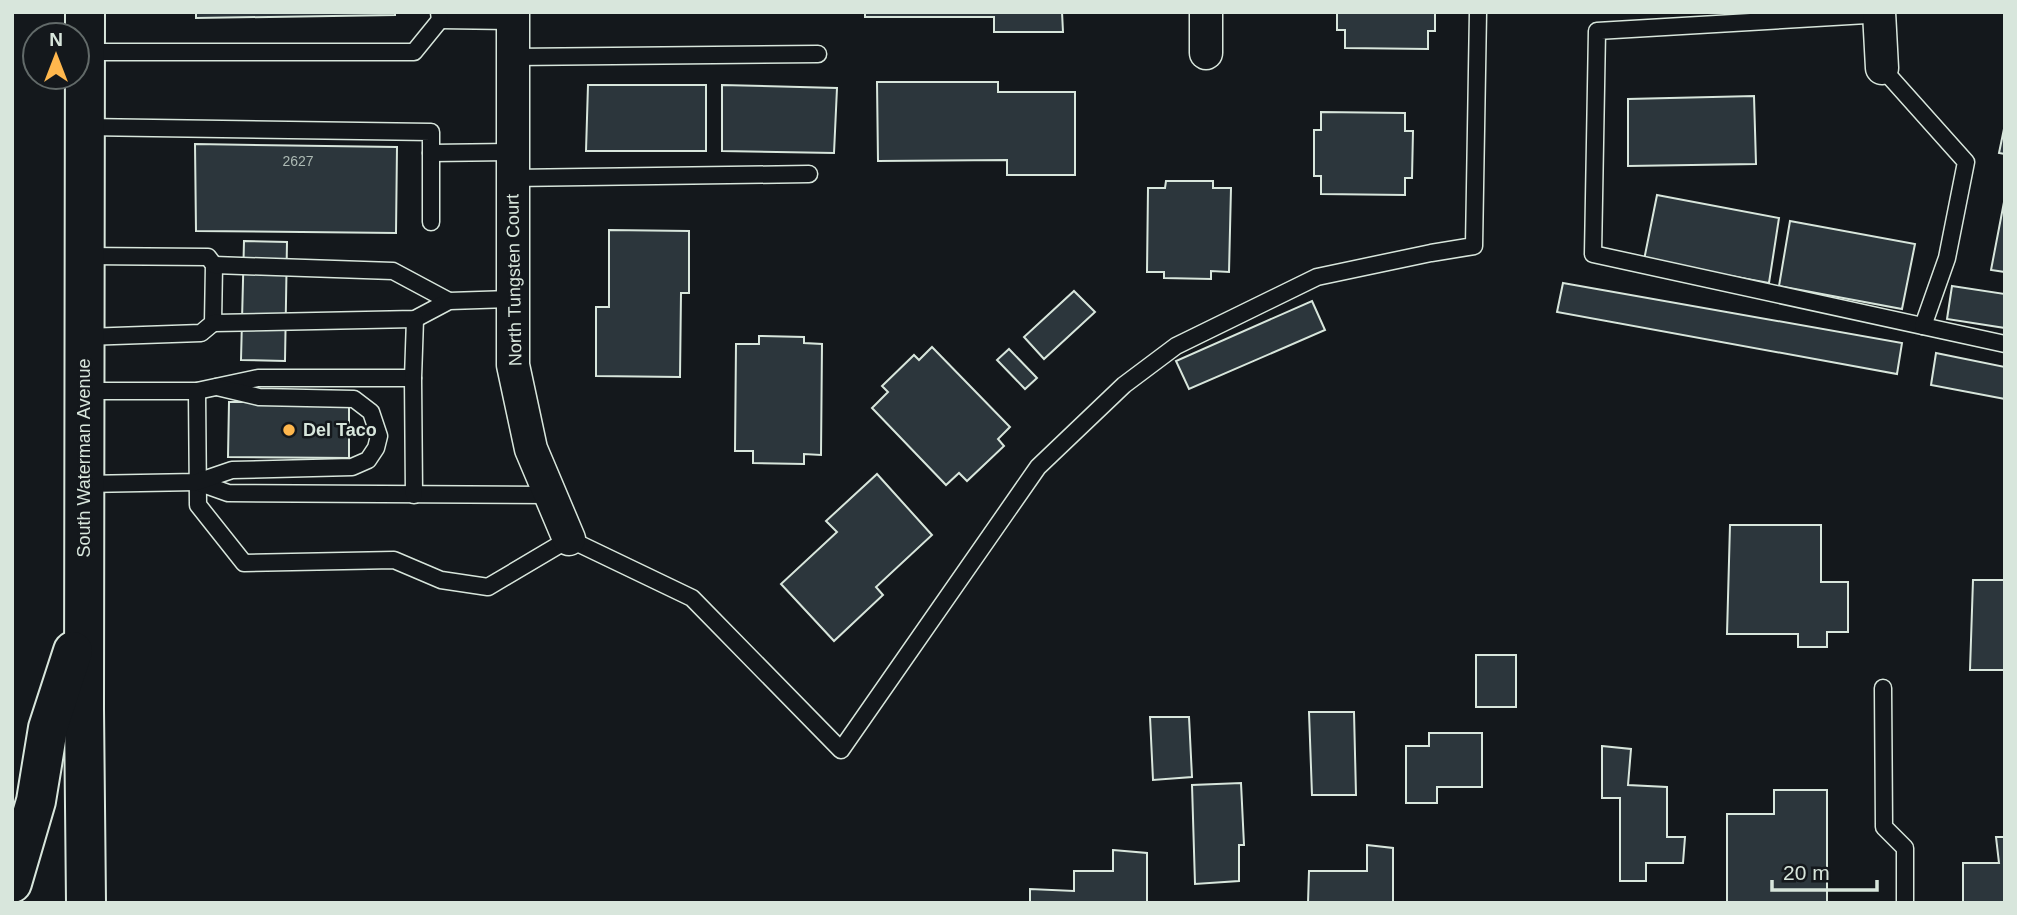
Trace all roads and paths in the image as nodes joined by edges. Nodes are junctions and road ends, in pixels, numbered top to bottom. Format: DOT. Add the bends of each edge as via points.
graph roads {
  1 [pos="1206,12"];
  2 [pos="1478,12"];
  3 [pos="1883,13"];
  4 [pos="440,16"];
  5 [pos="513,17"];
  6 [pos="91,52"];
  7 [pos="1206,53"];
  8 [pos="818,54"];
  9 [pos="513,57"];
  10 [pos="1882,68"];
  11 [pos="85,91"];
  12 [pos="85,127"];
  13 [pos="431,153"];
  14 [pos="512,165"];
  15 [pos="809,174"];
  16 [pos="431,222"];
  17 [pos="85,256"];
  18 [pos="214,265"];
  19 [pos="513,299"];
  20 [pos="449,301"];
  21 [pos="415,319"];
  22 [pos="213,323"];
  23 [pos="1923,326"];
  24 [pos="85,337"];
  25 [pos="2005,344"];
  26 [pos="413,378"];
  27 [pos="217,387"];
  28 [pos="85,391"];
  29 [pos="197,391"];
  30 [pos="197,482"];
  31 [pos="84,484"];
  32 [pos="414,495"];
  33 [pos="551,495"];
  34 [pos="569,539"];
  35 [pos="84,615"];
  36 [pos="1883,688"];
  37 [pos="85,805"];
  38 [pos="12,883"];
  39 [pos="86,903"];
  40 [pos="105,903"];
  41 [pos="1905,903"];
  1 -- 7 [label="street"];
  2 -- 34 [label="lane" via="1474,246 1317,276 1176,346 1124,385 1038,467 841,750 692,598"];
  3 -- 10 [label="street"];
  3 -- 23 [label="lane" via="1597,31 1593,254"];
  4 -- 5 [label="lane"];
  4 -- 6 [label="lane" via="414,52"];
  5 -- 9 [label="street, North Tungsten Court"];
  8 -- 9 [label="lane"];
  9 -- 14 [label="street, North Tungsten Court"];
  10 -- 23 [label="lane" via="1966,162 1947,258"];
  11 -- 12 [label="main road, South Waterman Avenue"];
  12 -- 13 [label="lane" via="431,132"];
  12 -- 17 [label="main road, South Waterman Avenue"];
  13 -- 14 [label="lane"];
  13 -- 16 [label="lane"];
  14 -- 15 [label="lane"];
  14 -- 19 [label="street, North Tungsten Court"];
  17 -- 18 [label="lane" via="208,257"];
  17 -- 24 [label="main road, South Waterman Avenue"];
  18 -- 20 [label="lane" via="393,271"];
  18 -- 22 [label="lane"];
  19 -- 20 [label="lane"];
  19 -- 33 [label="street, North Tungsten Court" via="513,365 531,449"];
  20 -- 21 [label="lane"];
  21 -- 22 [label="lane"];
  21 -- 26 [label="lane"];
  22 -- 24 [label="lane" via="201,333"];
  23 -- 25 [label="lane"];
  24 -- 28 [label="main road, South Waterman Avenue"];
  26 -- 27 [label="lane" via="258,378"];
  26 -- 32 [label="lane"];
  27 -- 29 [label="lane"];
  27 -- 30 [label="lane" via="260,397 354,399 372,412 379,436 368,460 352,467 232,470"];
  28 -- 29 [label="lane"];
  28 -- 31 [label="main road, South Waterman Avenue"];
  29 -- 30 [label="lane"];
  30 -- 31 [label="lane"];
  30 -- 32 [label="lane" via="228,493"];
  30 -- 34 [label="lane" via="198,505 244,563 394,560 441,580 488,587"];
  31 -- 35 [label="main road, South Waterman Avenue"];
  32 -- 33 [label="lane"];
  33 -- 34 [label="street, North Tungsten Court"];
  35 -- 37 [label="main road, South Waterman Avenue"];
  35 -- 38 [label="main road" via="48,728 36,801"];
  36 -- 41 [label="lane" via="1884,827 1905,848"];
  37 -- 39 [label="main road, South Waterman Avenue"];
  37 -- 40 [label="main road"];
}
